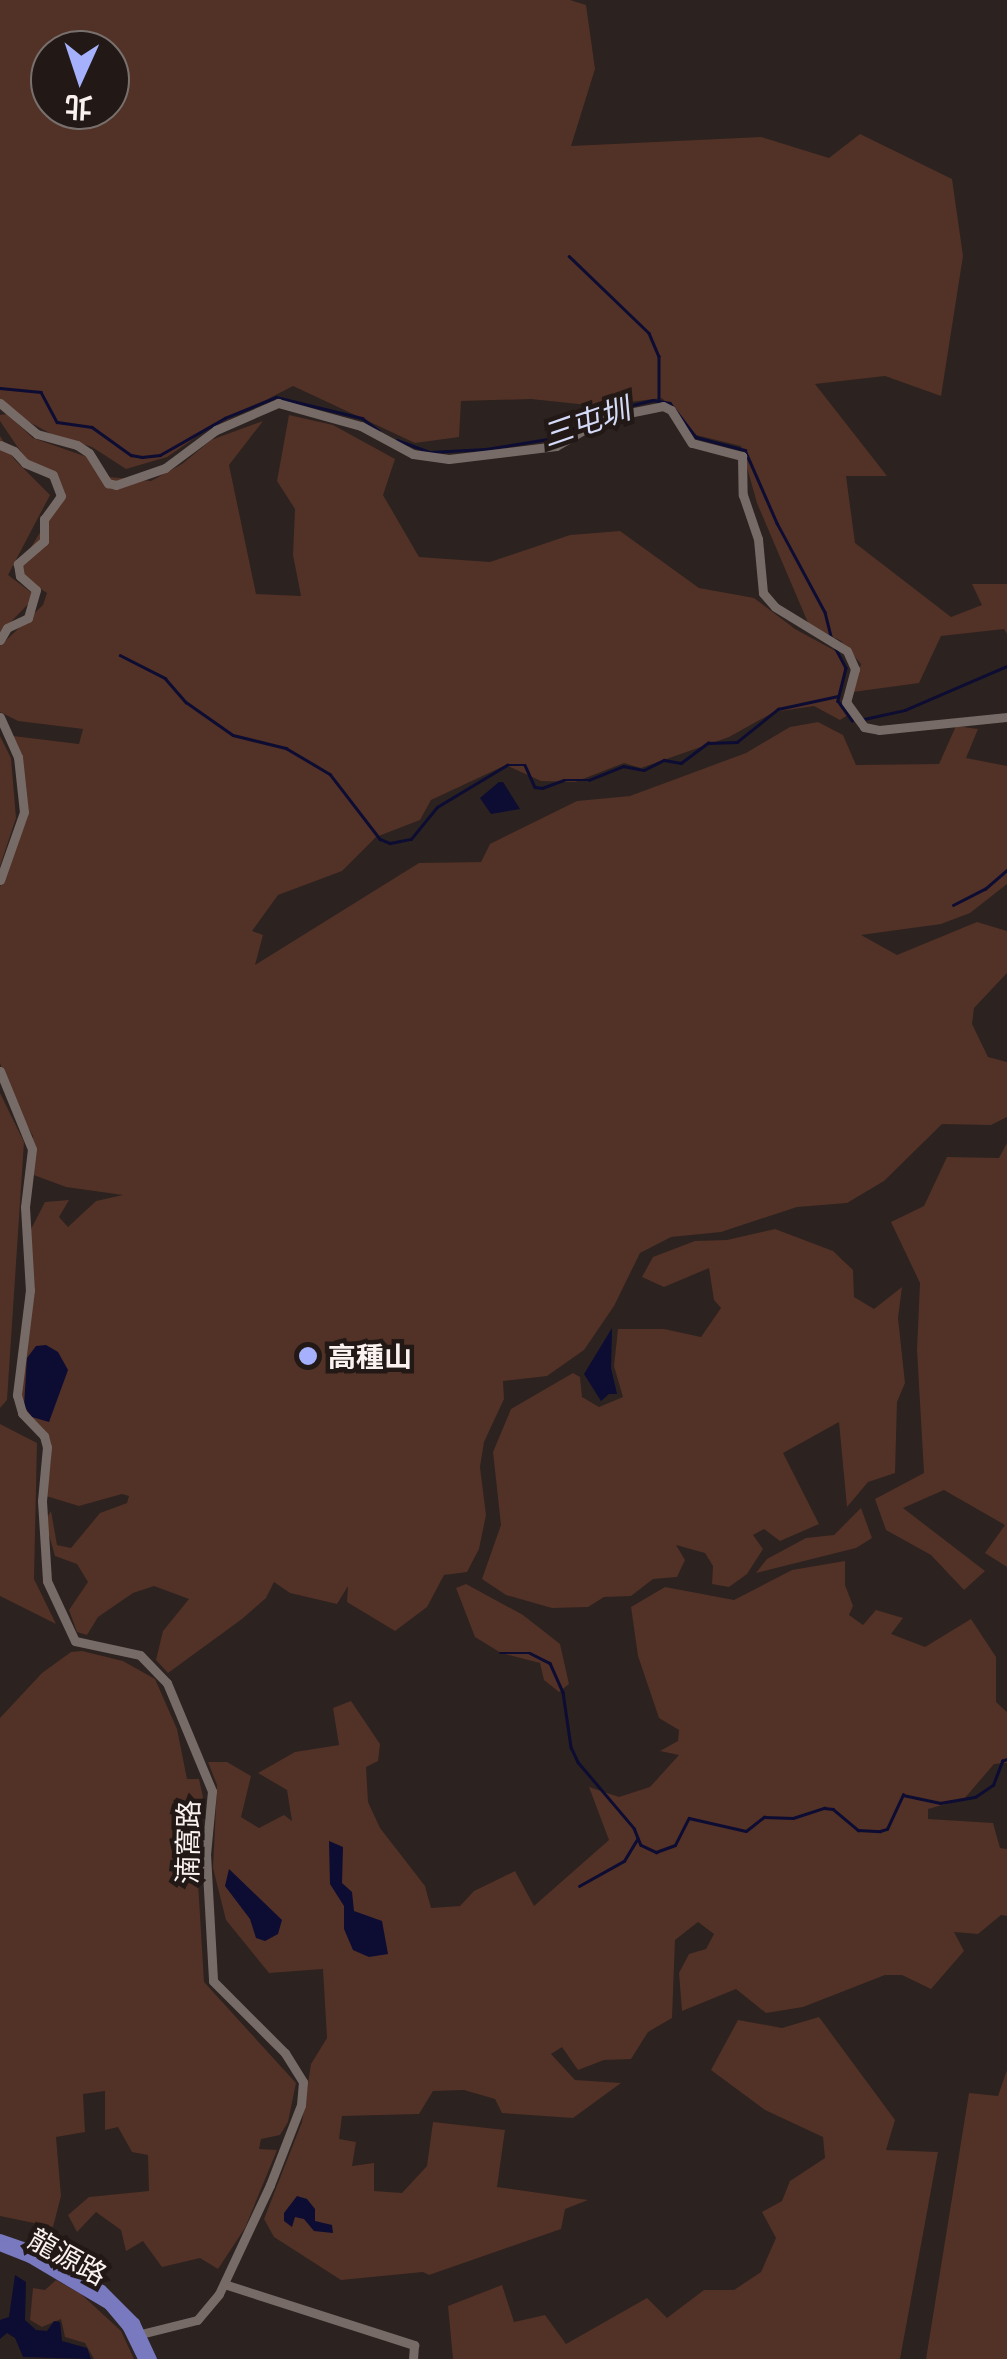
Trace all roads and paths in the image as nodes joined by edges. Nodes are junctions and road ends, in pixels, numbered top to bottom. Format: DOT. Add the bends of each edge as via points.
graph roads {
  1 [pos="0,403"];
  2 [pos="0,445"];
  3 [pos="0,640"];
  4 [pos="0,717"];
  5 [pos="1007,717"];
  6 [pos="0,880"];
  7 [pos="0,1072"];
  8 [pos="0,2243"];
  9 [pos="224,2284"];
  10 [pos="137,2335"];
  11 [pos="143,2359"];
  12 [pos="152,2359"];
  13 [pos="413,2359"];
  1 -- 5 [label="street" via="37,434 77,445 112,485 165,468 216,430 278,403 360,426 413,454 449,459 546,448 604,418 663,406 692,443 742,456 763,593 774,607 847,651 855,669 846,702 864,727"];
  2 -- 3 [label="street" via="53,475 61,496 44,520 44,541 18,564 20,576 36,590 28,618"];
  4 -- 6 [label="street" via="18,757 24,812"];
  7 -- 9 [label="street, 湳窩路" via="32,1150 24,1208 31,1273 18,1406 47,1447 47,1581 75,1641 140,1655 166,1683 212,1791 206,1854 213,1981 285,2053 303,2082 301,2105 270,2185"];
  8 -- 10 [label="main road" via="34,2251 102,2290"];
  9 -- 10 [label="street, 湳窩路" via="197,2320"];
  9 -- 13 [label="street" via="414,2345"];
  10 -- 11 [label="main road"];
  10 -- 12 [label="main road"];
}
